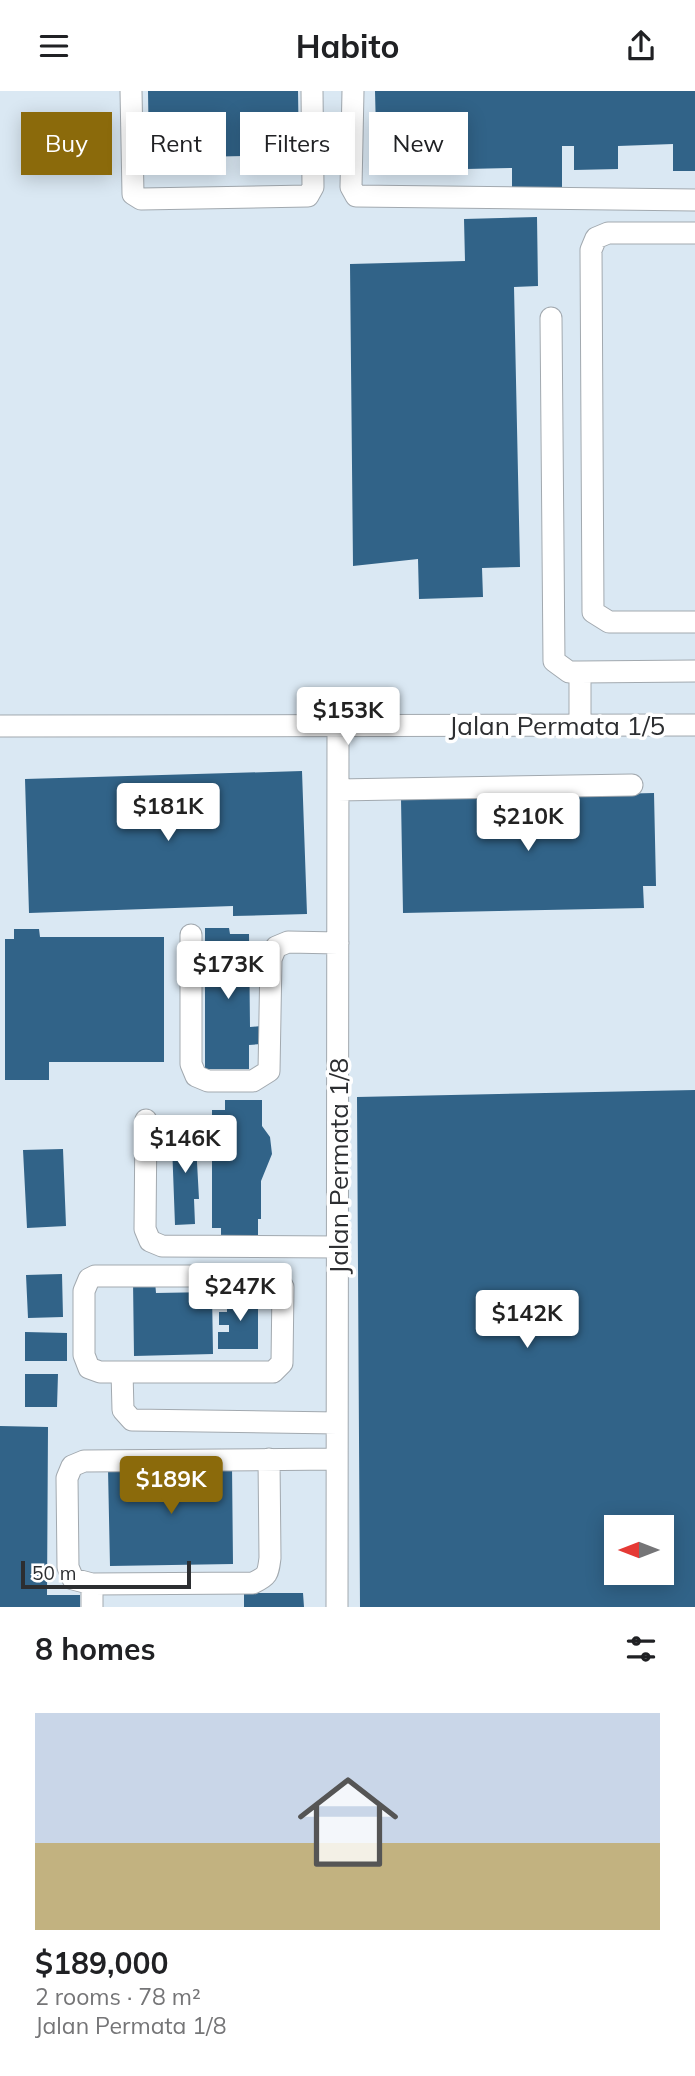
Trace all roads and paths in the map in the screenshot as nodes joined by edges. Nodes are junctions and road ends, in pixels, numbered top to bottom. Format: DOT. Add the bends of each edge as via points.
graph roads {
  1 [pos="131,91"];
  2 [pos="312,91"];
  3 [pos="352,91"];
  4 [pos="695,200"];
  5 [pos="695,233"];
  6 [pos="551,318"];
  7 [pos="695,622"];
  8 [pos="695,671"];
  9 [pos="580,672"];
  10 [pos="580,725"];
  11 [pos="695,725"];
  12 [pos="0,726"];
  13 [pos="338,726"];
  14 [pos="632,785"];
  15 [pos="338,790"];
  16 [pos="191,935"];
  17 [pos="338,943"];
  18 [pos="146,1120"];
  19 [pos="338,1247"];
  20 [pos="122,1373"];
  21 [pos="337,1423"];
  22 [pos="269,1459"];
  23 [pos="337,1459"];
  24 [pos="92,1584"];
  25 [pos="92,1607"];
  26 [pos="337,1607"];
  1 -- 2 [label="street" via="132,194 141,199 308,196 313,187"];
  3 -- 4 [label="street" via="351,187 356,196"];
  5 -- 7 [label="street" via="608,233 596,238 591,250 593,612 609,622"];
  6 -- 9 [label="street" via="554,661 569,672"];
  8 -- 9 [label="street"];
  9 -- 10 [label="street"];
  10 -- 11 [label="street, Jalan Permata 1/5"];
  10 -- 13 [label="street, Jalan Permata 1/5"];
  12 -- 13 [label="street, Jalan Permata 1/5"];
  13 -- 15 [label="street, Jalan Permata 1/8"];
  14 -- 15 [label="street"];
  15 -- 17 [label="street, Jalan Permata 1/8"];
  16 -- 17 [label="street" via="191,1064 196,1076 208,1081 253,1081 269,1071 271,959 276,947 288,942"];
  17 -- 19 [label="street, Jalan Permata 1/8"];
  18 -- 19 [label="street" via="145,1229 150,1241 162,1246"];
  19 -- 21 [label="street, Jalan Permata 1/8"];
  20 -- 20 [label="street" via="100,1373 89,1367 84,1355 84,1291 94,1276 267,1276 283,1287 284,1357 273,1373"];
  20 -- 21 [label="street" via="123,1410 132,1420"];
  21 -- 23 [label="street, Jalan Permata 1/8"];
  22 -- 23 [label="street"];
  22 -- 24 [label="street" via="270,1558 265,1578 253,1583"];
  22 -- 24 [label="street" via="84,1461 72,1466 67,1478 68,1567 73,1579"];
  23 -- 26 [label="street, Jalan Permata 1/8"];
  24 -- 25 [label="street"];
}
